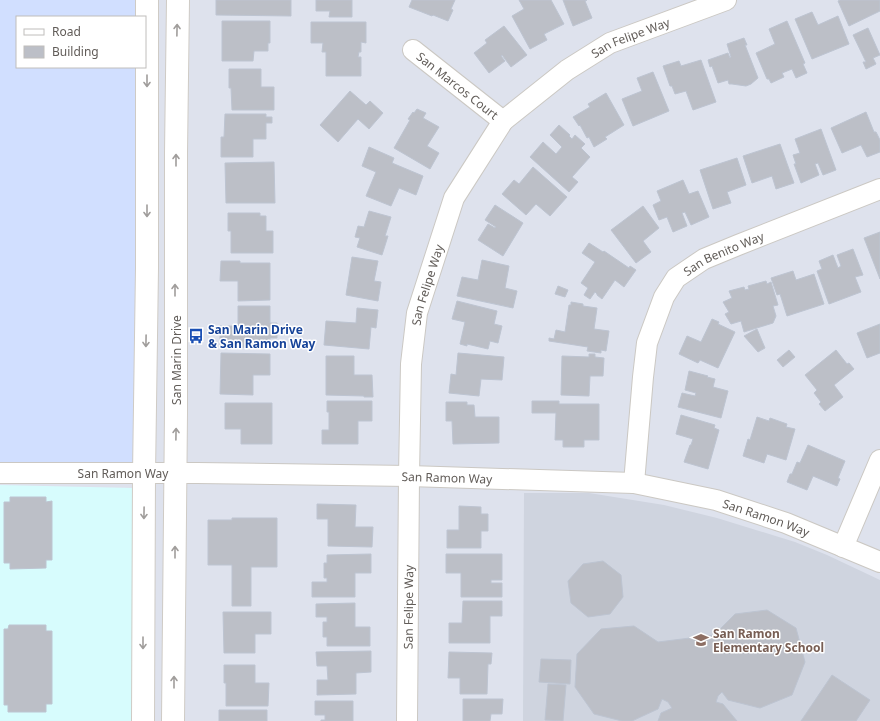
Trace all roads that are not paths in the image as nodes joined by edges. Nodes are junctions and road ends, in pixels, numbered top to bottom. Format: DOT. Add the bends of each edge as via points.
graph roads {
  1 [pos="147,0"];
  2 [pos="178,0"];
  3 [pos="726,0"];
  4 [pos="413,50"];
  5 [pos="503,121"];
  6 [pos="880,189"];
  7 [pos="880,460"];
  8 [pos="0,473"];
  9 [pos="175,473"];
  10 [pos="144,474"];
  11 [pos="409,476"];
  12 [pos="634,483"];
  13 [pos="843,547"];
  14 [pos="880,562"];
  15 [pos="143,721"];
  16 [pos="173,721"];
  17 [pos="407,721"];
  1 -- 10 [label="main road, one-way"];
  9 -- 2 [label="main road, San Marin Drive, one-way"];
  3 -- 5 [label="street, San Felipe Way" via="610,43 567,70"];
  4 -- 5 [label="street, San Marcos Court"];
  5 -- 11 [label="street, San Felipe Way" via="454,198 417,313 411,364"];
  6 -- 12 [label="street, San Benito Way" via="704,259 676,278 664,297 647,344"];
  7 -- 13 [label="street"];
  8 -- 10 [label="street, San Ramon Way"];
  9 -- 10 [label="street, San Ramon Way"];
  9 -- 11 [label="street, San Ramon Way"];
  16 -- 9 [label="main road, San Marin Drive, one-way"];
  10 -- 15 [label="main road, one-way"];
  11 -- 12 [label="street, San Ramon Way"];
  11 -- 17 [label="street, San Felipe Way"];
  12 -- 13 [label="street, San Ramon Way" via="716,500 786,523"];
  13 -- 14 [label="street, San Ramon Way"];
}
